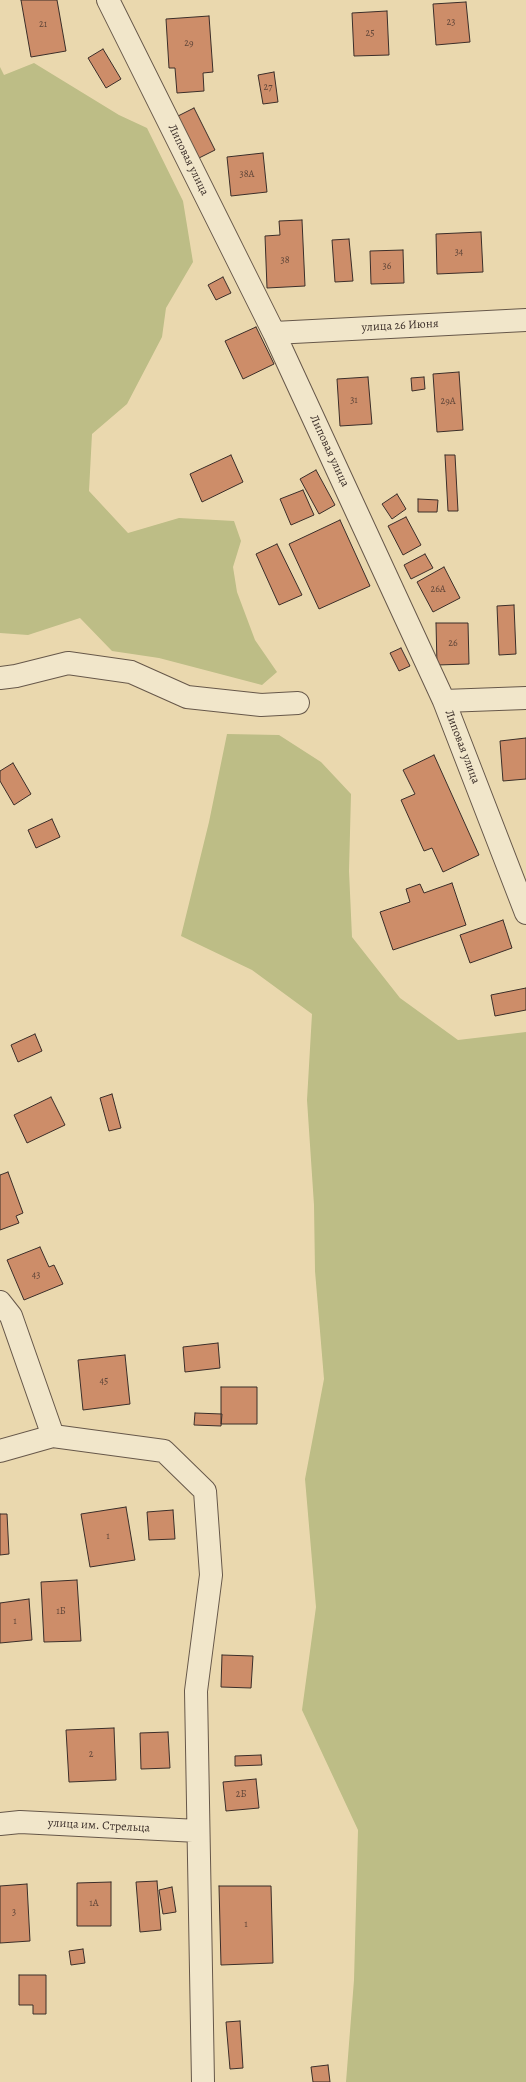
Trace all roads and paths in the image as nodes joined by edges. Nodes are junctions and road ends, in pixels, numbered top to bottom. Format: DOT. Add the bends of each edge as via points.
graph roads {
  1 [pos="108,0"];
  2 [pos="526,320"];
  3 [pos="274,333"];
  4 [pos="0,678"];
  5 [pos="526,698"];
  6 [pos="444,701"];
  7 [pos="298,703"];
  8 [pos="526,913"];
  9 [pos="0,1302"];
  10 [pos="53,1436"];
  11 [pos="0,1451"];
  12 [pos="0,1824"];
  13 [pos="198,1832"];
  14 [pos="203,2082"];
  1 -- 3 [label="street, Липовая улица"];
  2 -- 3 [label="street, улица 26 Июня"];
  3 -- 6 [label="street, Липовая улица"];
  4 -- 7 [label="street" via="68,663 131,672 187,698 261,705"];
  5 -- 6 [label="street"];
  6 -- 8 [label="street, Липовая улица"];
  9 -- 10 [label="street" via="11,1316"];
  10 -- 11 [label="street"];
  10 -- 13 [label="street" via="164,1451 206,1491 211,1575 196,1691"];
  12 -- 13 [label="street, улица им. Стрельца" via="20,1822"];
  13 -- 14 [label="street"];
}
